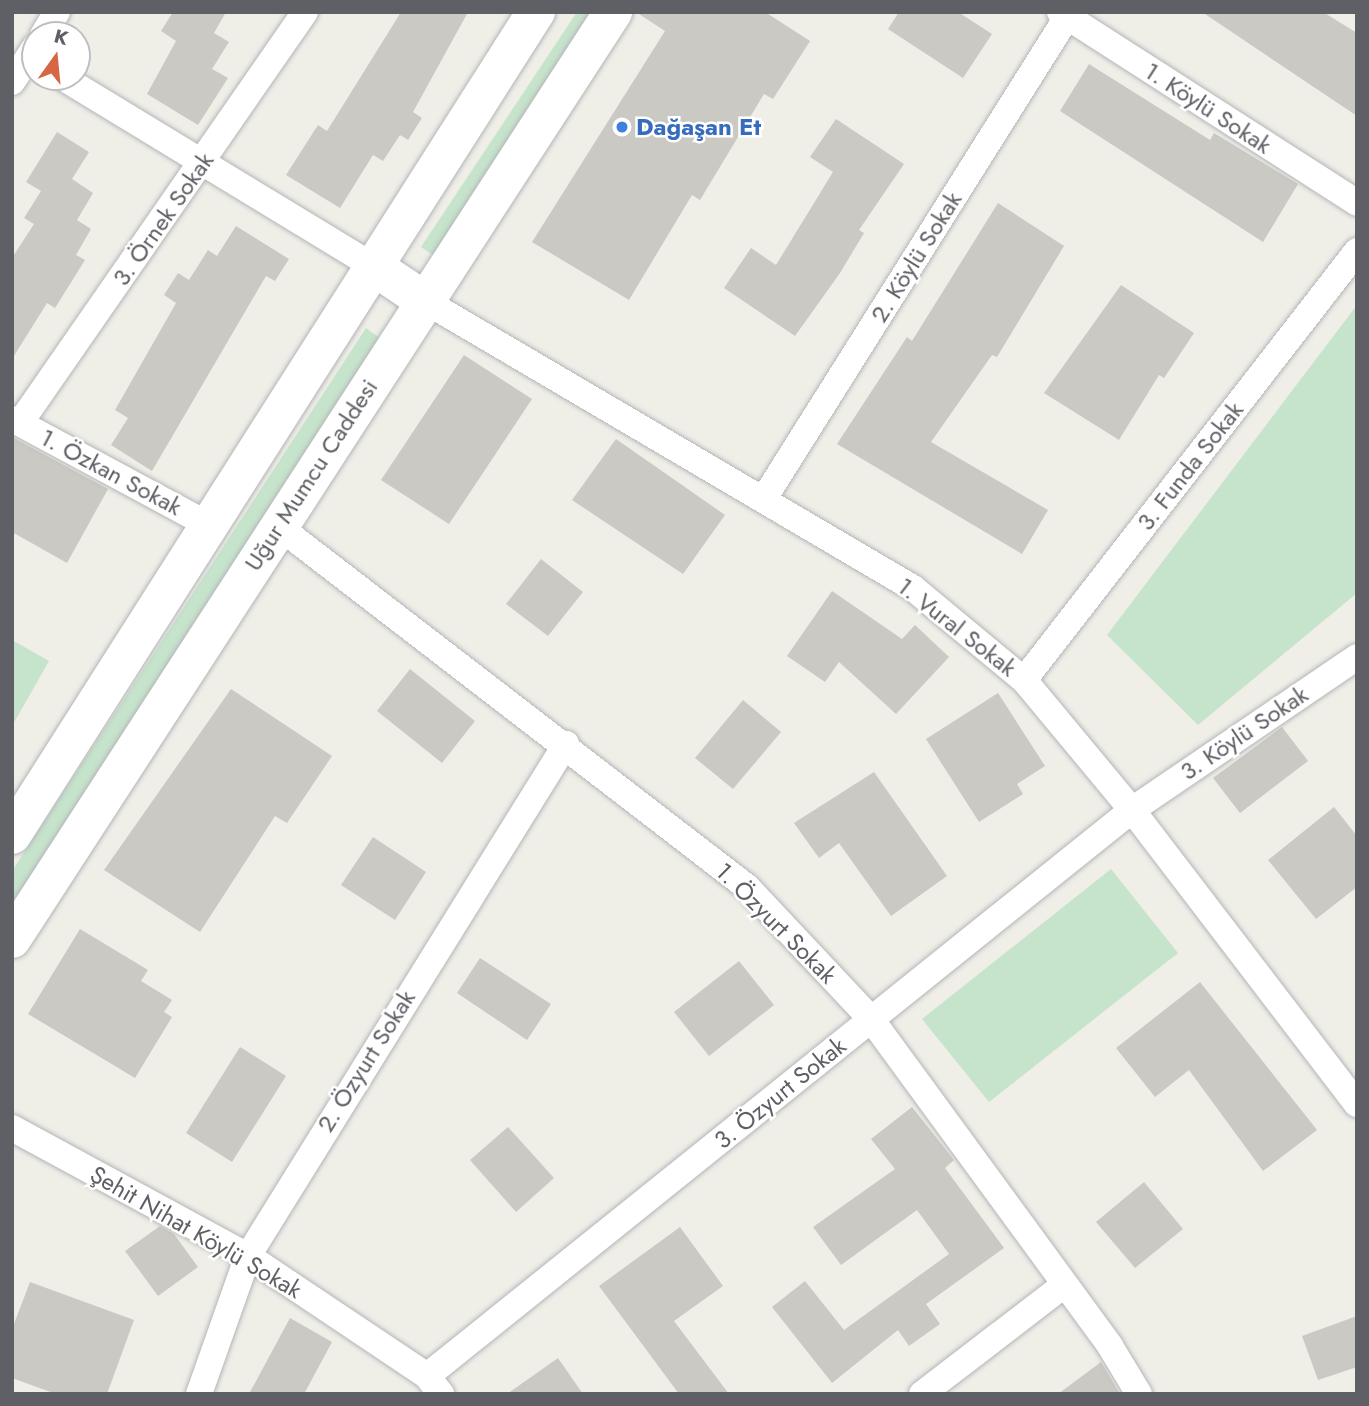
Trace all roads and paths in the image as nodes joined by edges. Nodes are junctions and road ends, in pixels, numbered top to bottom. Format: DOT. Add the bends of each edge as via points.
graph roads {
  1 [pos="305,12"];
  2 [pos="536,12"];
  3 [pos="613,12"];
  4 [pos="1064,15"];
  5 [pos="21,66"];
  6 [pos="12,82"];
  7 [pos="85,91"];
  8 [pos="203,162"];
  9 [pos="1357,203"];
  10 [pos="1357,251"];
  11 [pos="373,266"];
  12 [pos="425,301"];
  13 [pos="16,421"];
  14 [pos="765,497"];
  15 [pos="209,525"];
  16 [pos="278,526"];
  17 [pos="1357,657"];
  18 [pos="1024,680"];
  19 [pos="566,744"];
  20 [pos="1132,810"];
  21 [pos="12,835"];
  22 [pos="12,939"];
  23 [pos="871,1019"];
  24 [pos="1357,1104"];
  25 [pos="12,1128"];
  26 [pos="248,1256"];
  27 [pos="1064,1285"];
  28 [pos="434,1385"];
  29 [pos="199,1394"];
  30 [pos="922,1394"];
  31 [pos="1139,1394"];
  1 -- 8 [label="street, 3. Örnek Sokak"];
  2 -- 11 [label="street"];
  3 -- 12 [label="street, Uğur Mumcu Caddesi"];
  4 -- 9 [label="street, 1. Köylü Sokak"];
  4 -- 14 [label="street, 2. Köylü Sokak"];
  5 -- 6 [label="street"];
  7 -- 8 [label="street"];
  8 -- 11 [label="street"];
  8 -- 13 [label="street, 3. Örnek Sokak"];
  10 -- 18 [label="street, 3. Funda Sokak"];
  11 -- 12 [label="street"];
  11 -- 15 [label="street"];
  12 -- 14 [label="street, 1. Vural Sokak"];
  12 -- 16 [label="street, Uğur Mumcu Caddesi"];
  13 -- 15 [label="street, 1. Özkan Sokak"];
  14 -- 18 [label="street, 1. Vural Sokak" via="913,588"];
  15 -- 21 [label="street"];
  16 -- 19 [label="street, 1. Özyurt Sokak"];
  16 -- 22 [label="street, Uğur Mumcu Caddesi"];
  17 -- 20 [label="street, 3. Köylü Sokak"];
  18 -- 20 [label="street, 1. Vural Sokak"];
  19 -- 23 [label="street, 1. Özyurt Sokak" via="747,887"];
  19 -- 26 [label="street, 2. Özyurt Sokak"];
  20 -- 23 [label="street, 3. Özyurt Sokak"];
  20 -- 24 [label="street, 1. Vural Sokak"];
  23 -- 27 [label="street, 1. Özyurt Sokak"];
  23 -- 28 [label="street, 3. Özyurt Sokak"];
  25 -- 26 [label="street, Şehit Nihat Köylü Sokak"];
  26 -- 28 [label="street, Şehit Nihat Köylü Sokak"];
  26 -- 29 [label="street, 2. Özyurt Sokak"];
  27 -- 30 [label="street"];
  27 -- 31 [label="street, 1. Özyurt Sokak"];
}
